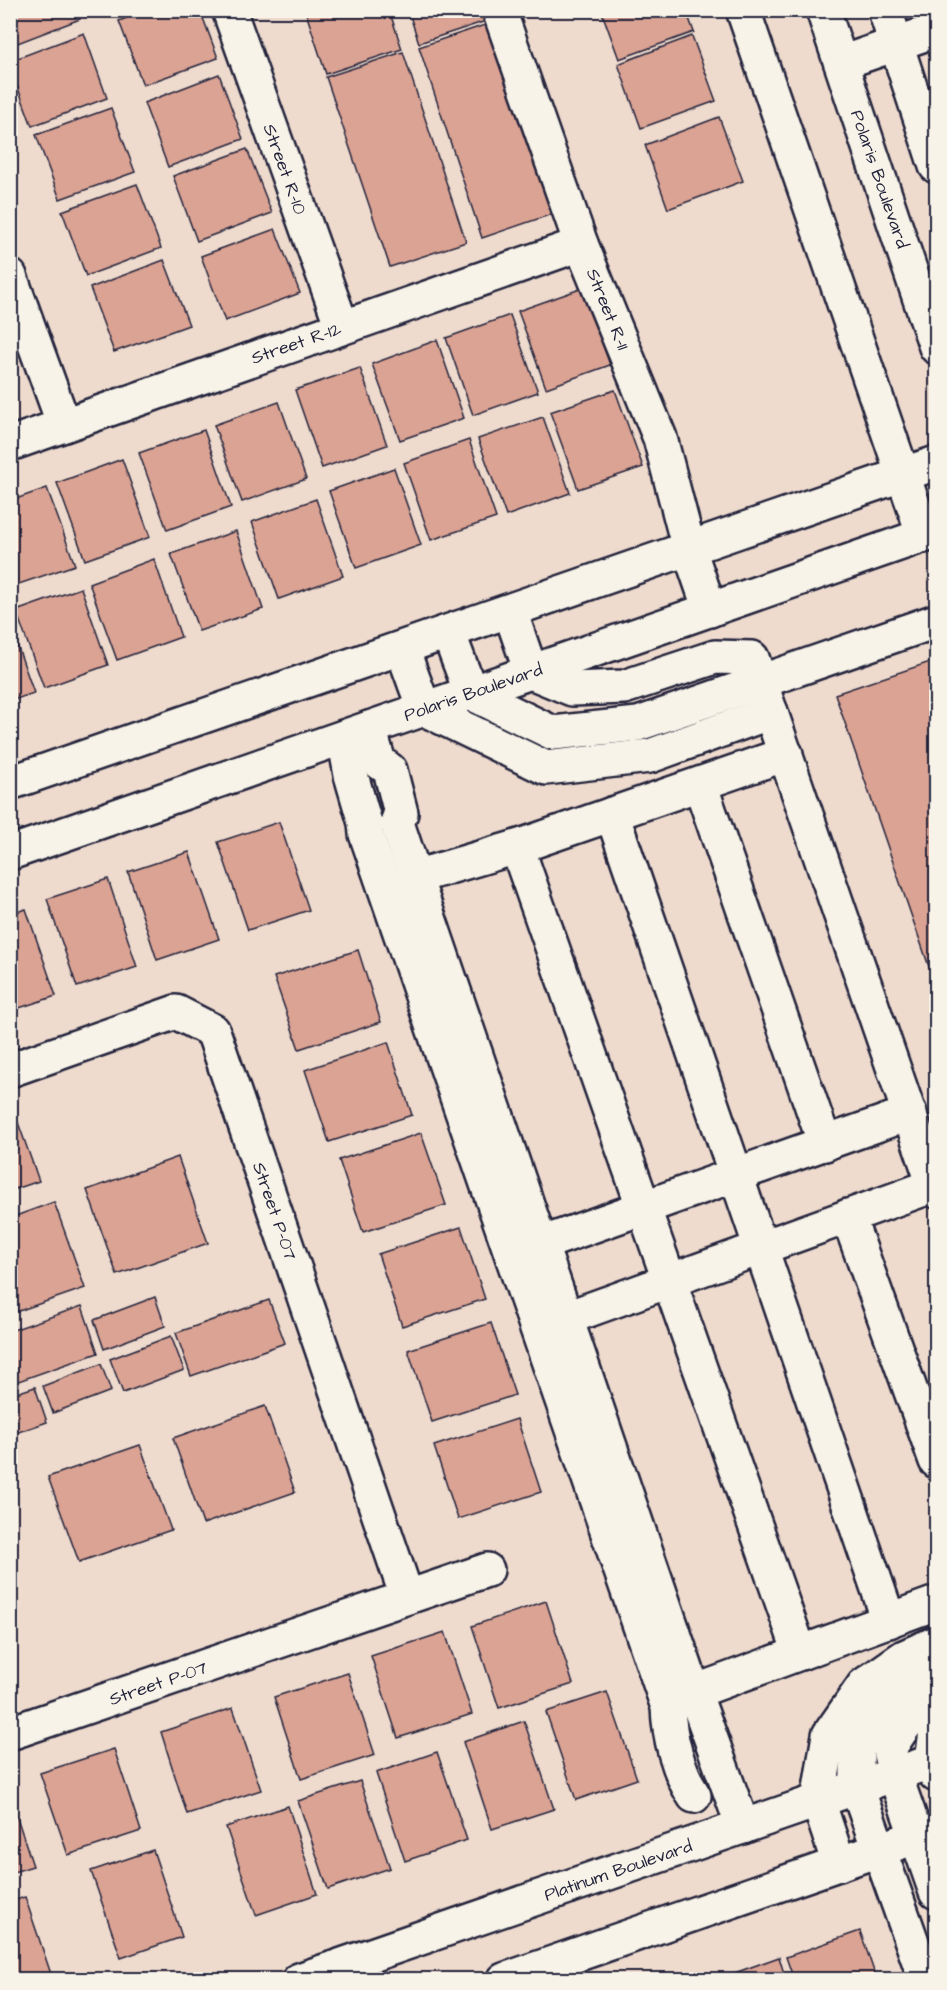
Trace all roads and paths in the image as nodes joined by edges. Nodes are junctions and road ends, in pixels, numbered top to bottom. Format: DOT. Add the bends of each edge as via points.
graph roads {
  1 [pos="229,10"];
  2 [pos="499,10"];
  3 [pos="743,10"];
  4 [pos="823,10"];
  5 [pos="885,10"];
  6 [pos="936,30"];
  7 [pos="896,43"];
  8 [pos="840,63"];
  9 [pos="933,146"];
  10 [pos="582,244"];
  11 [pos="10,276"];
  12 [pos="342,327"];
  13 [pos="936,346"];
  14 [pos="64,425"];
  15 [pos="10,444"];
  16 [pos="936,463"];
  17 [pos="902,475"];
  18 [pos="930,533"];
  19 [pos="689,549"];
  20 [pos="510,610"];
  21 [pos="711,610"];
  22 [pos="936,621"];
  23 [pos="448,632"];
  24 [pos="402,648"];
  25 [pos="531,672"];
  26 [pos="471,693"];
  27 [pos="765,697"];
  28 [pos="424,709"];
  29 [pos="361,748"];
  30 [pos="786,754"];
  31 [pos="10,783"];
  32 [pos="700,784"];
  33 [pos="612,814"];
  34 [pos="383,828"];
  35 [pos="517,847"];
  36 [pos="10,853"];
  37 [pos="415,877"];
  38 [pos="10,1070"];
  39 [pos="910,1113"];
  40 [pos="825,1144"];
  41 [pos="736,1175"];
  42 [pos="936,1188"];
  43 [pos="644,1208"];
  44 [pos="848,1216"];
  45 [pos="527,1248"];
  46 [pos="761,1248"];
  47 [pos="669,1280"];
  48 [pos="553,1322"];
  49 [pos="936,1461"];
  50 [pos="487,1570"];
  51 [pos="407,1597"];
  52 [pos="936,1603"];
  53 [pos="889,1621"];
  54 [pos="936,1643"];
  55 [pos="800,1653"];
  56 [pos="936,1671"];
  57 [pos="936,1699"];
  58 [pos="681,1700"];
  59 [pos="700,1725"];
  60 [pos="10,1733"];
  61 [pos="935,1757"];
  62 [pos="895,1775"];
  63 [pos="857,1788"];
  64 [pos="818,1801"];
  65 [pos="742,1827"];
  66 [pos="927,1834"];
  67 [pos="708,1839"];
  68 [pos="879,1850"];
  69 [pos="839,1864"];
  70 [pos="936,1892"];
  71 [pos="299,1980"];
  72 [pos="504,1980"];
  73 [pos="929,1980"];
  1 -- 12 [label="street, Street R-10"];
  2 -- 10 [label="street, Street R-11"];
  3 -- 17 [label="street"];
  4 -- 8 [label="street, Polaris Boulevard"];
  5 -- 7 [label="street"];
  6 -- 7 [label="street"];
  7 -- 8 [label="street"];
  7 -- 9 [label="street"];
  8 -- 13 [label="street, Polaris Boulevard"];
  10 -- 12 [label="street, Street R-12"];
  10 -- 19 [label="street, Street R-11" via="660,438"];
  11 -- 14 [label="street"];
  12 -- 14 [label="street, Street R-12"];
  14 -- 15 [label="street, Street R-12"];
  16 -- 17 [label="street"];
  17 -- 18 [label="street"];
  17 -- 19 [label="street"];
  18 -- 21 [label="street, Polaris Boulevard"];
  19 -- 20 [label="street"];
  19 -- 21 [label="street, Street R-11"];
  20 -- 23 [label="street"];
  20 -- 25 [label="street"];
  21 -- 25 [label="street, Polaris Boulevard"];
  22 -- 27 [label="street"];
  23 -- 24 [label="street"];
  23 -- 26 [label="street"];
  24 -- 28 [label="street"];
  24 -- 31 [label="street"];
  25 -- 26 [label="street, Polaris Boulevard"];
  25 -- 27 [label="street" via="572,689 624,687 715,657 752,658"];
  26 -- 27 [label="street" via="553,733 638,724"];
  26 -- 28 [label="street, Polaris Boulevard"];
  27 -- 28 [label="street" via="650,756 546,768"];
  27 -- 30 [label="street"];
  28 -- 29 [label="street, Polaris Boulevard"];
  29 -- 34 [label="street" via="390,770 402,813"];
  29 -- 34 [label="street" via="344,776 358,826"];
  29 -- 36 [label="street, Polaris Boulevard"];
  30 -- 32 [label="street"];
  30 -- 39 [label="street"];
  32 -- 33 [label="street"];
  32 -- 40 [label="street"];
  33 -- 35 [label="street"];
  33 -- 41 [label="street"];
  34 -- 37 [label="street"];
  34 -- 45 [label="street"];
  35 -- 37 [label="street"];
  35 -- 43 [label="street"];
  37 -- 45 [label="street"];
  38 -- 51 [label="street, Street P-07" via="176,1012 213,1030"];
  39 -- 40 [label="street"];
  39 -- 42 [label="street"];
  40 -- 41 [label="street"];
  41 -- 43 [label="street"];
  41 -- 46 [label="street"];
  42 -- 44 [label="street"];
  43 -- 45 [label="street"];
  43 -- 47 [label="street"];
  44 -- 46 [label="street"];
  44 -- 49 [label="street"];
  45 -- 48 [label="street"];
  46 -- 47 [label="street"];
  46 -- 53 [label="street"];
  47 -- 48 [label="street"];
  47 -- 55 [label="street"];
  48 -- 58 [label="street"];
  48 -- 59 [label="street"];
  50 -- 51 [label="street, Street P-07"];
  51 -- 60 [label="street, Street P-07"];
  52 -- 53 [label="street"];
  53 -- 55 [label="street"];
  54 -- 64 [label="street" via="904,1657 864,1685 829,1735"];
  55 -- 58 [label="street"];
  56 -- 63 [label="street" via="913,1680 881,1710 857,1745"];
  57 -- 62 [label="street" via="926,1703 903,1727 889,1749"];
  58 -- 59 [label="street"];
  58 -- 67 [label="street" via="663,1731 681,1788 694,1796"];
  59 -- 65 [label="street"];
  61 -- 62 [label="street, Platinum Boulevard"];
  62 -- 63 [label="street, Platinum Boulevard"];
  62 -- 66 [label="street"];
  63 -- 64 [label="street, Platinum Boulevard"];
  63 -- 68 [label="street"];
  64 -- 65 [label="street, Platinum Boulevard"];
  64 -- 69 [label="street"];
  65 -- 67 [label="street, Platinum Boulevard"];
  66 -- 68 [label="street"];
  66 -- 70 [label="street"];
  67 -- 71 [label="street, Platinum Boulevard"];
  68 -- 69 [label="street"];
  68 -- 73 [label="street"];
  69 -- 72 [label="street"];
}
